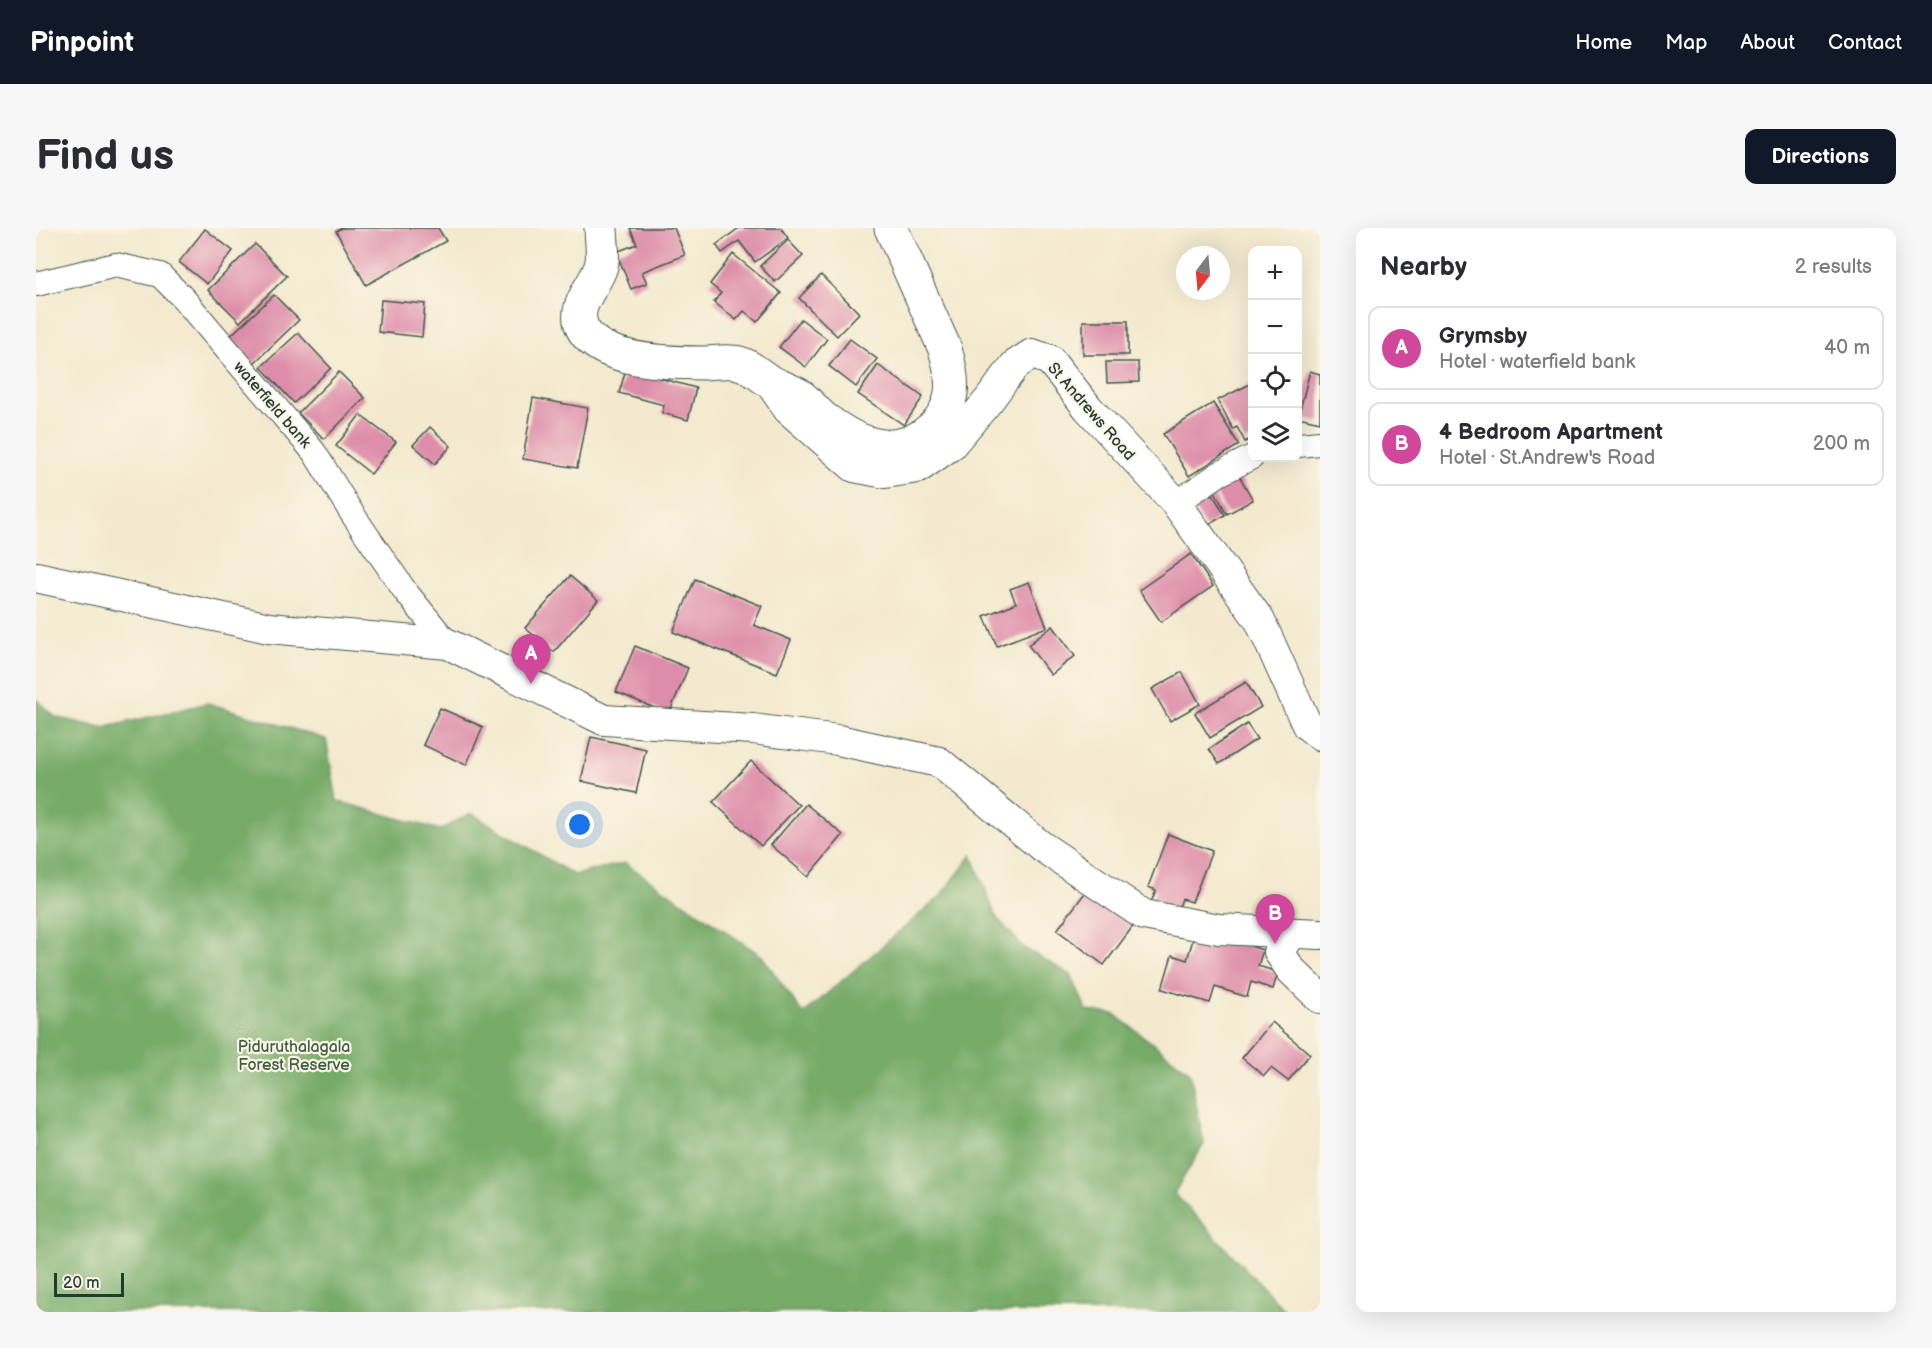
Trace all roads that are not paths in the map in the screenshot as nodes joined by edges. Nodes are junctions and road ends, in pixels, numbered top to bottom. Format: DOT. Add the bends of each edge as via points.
graph roads {
  1 [pos="602,228"];
  2 [pos="891,228"];
  3 [pos="36,284"];
  4 [pos="768,380"];
  5 [pos="1320,442"];
  6 [pos="1302,444"];
  7 [pos="1248,459"];
  8 [pos="1176,503"];
  9 [pos="36,578"];
  10 [pos="448,644"];
  11 [pos="1320,735"];
  12 [pos="1306,934"];
  13 [pos="1320,998"];
  1 -- 4 [label="main road" via="601,267 579,313 583,330 593,341 614,354 674,363 739,363"];
  2 -- 4 [label="main road" via="951,370 952,392 943,419 925,435 902,445 879,446 858,441 799,395"];
  3 -- 10 [label="street, waterfield bank" via="116,265 160,275 314,452 405,591"];
  4 -- 8 [label="street, St Andrews Road" via="788,409 854,467 885,472 918,468 951,445 1015,365 1032,354 1050,360 1126,451"];
  5 -- 6 [label="street"];
  7 -- 8 [label="street"];
  8 -- 11 [label="street, St Andrews Road" via="1260,621 1307,725"];
  9 -- 10 [label="street" via="268,628"];
  10 -- 12 [label="street" via="604,720 753,729 838,740 939,762 1041,846 1144,915 1219,929"];
  12 -- 13 [label="street" via="1279,952"];
}
